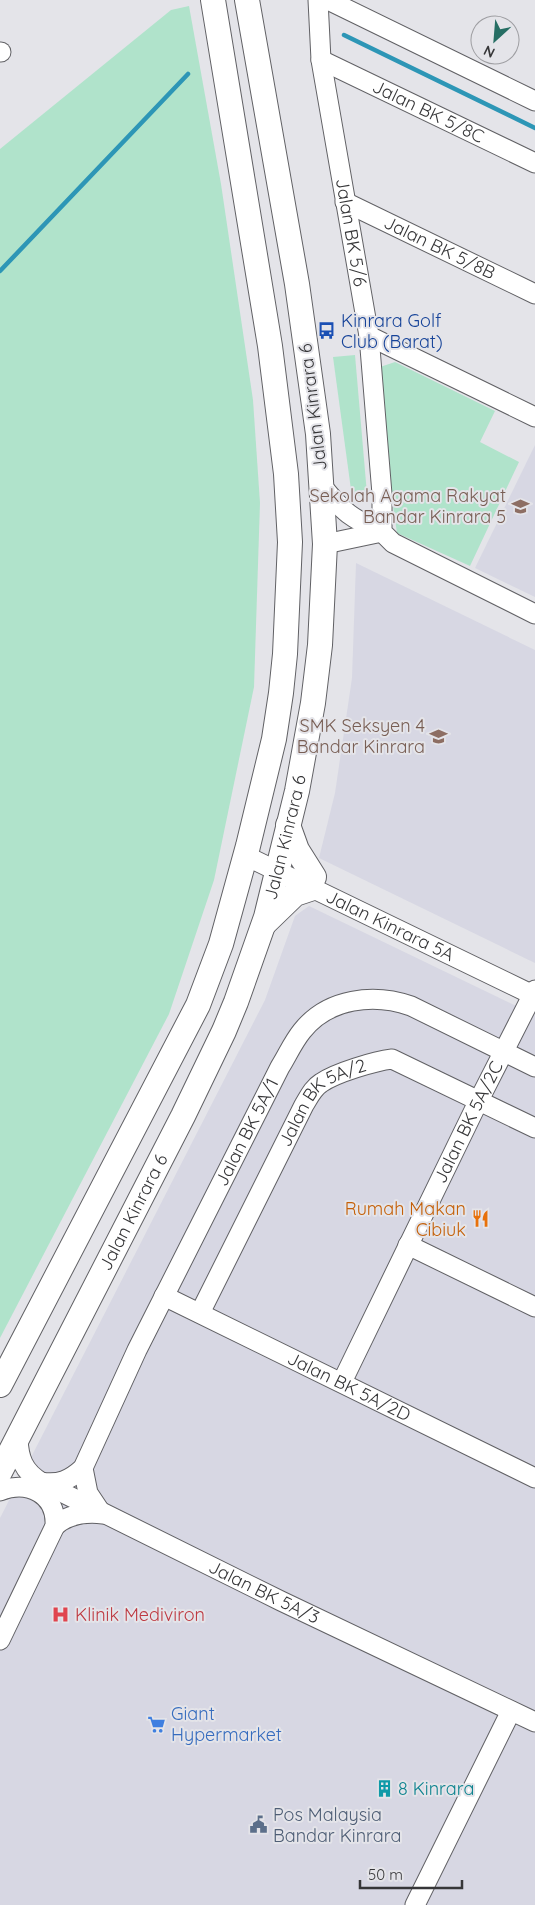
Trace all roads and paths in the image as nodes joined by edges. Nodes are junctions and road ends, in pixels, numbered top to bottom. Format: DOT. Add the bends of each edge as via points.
graph roads {
  1 [pos="213,0"];
  2 [pos="247,0"];
  3 [pos="318,0"];
  4 [pos="328,0"];
  5 [pos="321,60"];
  6 [pos="535,101"];
  7 [pos="535,163"];
  8 [pos="345,202"];
  9 [pos="535,294"];
  10 [pos="369,336"];
  11 [pos="535,417"];
  12 [pos="322,486"];
  13 [pos="382,532"];
  14 [pos="325,544"];
  15 [pos="535,614"];
  16 [pos="288,825"];
  17 [pos="247,851"];
  18 [pos="278,866"];
  19 [pos="313,883"];
  20 [pos="263,924"];
  21 [pos="534,992"];
  22 [pos="505,1052"];
  23 [pos="535,1067"];
  24 [pos="479,1100"];
  25 [pos="535,1128"];
  26 [pos="408,1246"];
  27 [pos="164,1296"];
  28 [pos="535,1307"];
  29 [pos="200,1313"];
  30 [pos="342,1382"];
  31 [pos="0,1385"];
  32 [pos="18,1439"];
  33 [pos="83,1468"];
  34 [pos="0,1472"];
  35 [pos="535,1478"];
  36 [pos="41,1482"];
  37 [pos="0,1491"];
  38 [pos="103,1513"];
  39 [pos="55,1526"];
  40 [pos="0,1640"];
  41 [pos="511,1711"];
  42 [pos="535,1722"];
  43 [pos="415,1905"];
  1 -- 17 [label="main road, Jalan Kinrara 6" via="270,346 286,474 290,542 282,693"];
  2 -- 12 [label="main road, Jalan Kinrara 6" via="309,364"];
  3 -- 5 [label="street, Jalan BK 5/6"];
  4 -- 6 [label="street"];
  5 -- 7 [label="street, Jalan BK 5/8C"];
  5 -- 8 [label="street, Jalan BK 5/6"];
  8 -- 9 [label="street, Jalan BK 5/8B"];
  8 -- 10 [label="street, Jalan BK 5/6"];
  10 -- 11 [label="street"];
  10 -- 13 [label="street, Jalan BK 5/6" via="382,494"];
  12 -- 13 [label="street" via="351,517"];
  12 -- 14 [label="main road, Jalan Kinrara 6"];
  13 -- 14 [label="street"];
  13 -- 15 [label="street" via="393,543"];
  14 -- 16 [label="main road, Jalan Kinrara 6" via="320,645 313,703"];
  16 -- 18 [label="main road, Jalan Kinrara 6"];
  16 -- 19 [label="main road"];
  17 -- 18 [label="street, Jalan Kinrara 5A"];
  17 -- 31 [label="main road, Jalan Kinrara 6" via="222,944 198,1005"];
  18 -- 19 [label="street, Jalan Kinrara 5A"];
  18 -- 20 [label="main road, Jalan Kinrara 6"];
  19 -- 20 [label="main road" via="295,894"];
  19 -- 21 [label="street, Jalan Kinrara 5A"];
  20 -- 32 [label="main road, Jalan Kinrara 6" via="224,1031"];
  21 -- 22 [label="street, Jalan BK 5A/2C"];
  22 -- 23 [label="street, Jalan BK 5A/1"];
  22 -- 24 [label="street, Jalan BK 5A/2C"];
  22 -- 27 [label="street, Jalan BK 5A/1" via="396,1001 370,999 344,1003 314,1020 302,1031 280,1067"];
  24 -- 25 [label="street, Jalan BK 5A/2"];
  24 -- 26 [label="street, Jalan BK 5A/2C"];
  24 -- 29 [label="street, Jalan BK 5A/2" via="392,1059 381,1060 321,1083 313,1090 295,1122"];
  26 -- 28 [label="street"];
  26 -- 30 [label="street, Jalan BK 5A/2C"];
  27 -- 29 [label="street, Jalan BK 5A/2D"];
  27 -- 33 [label="street, Jalan BK 5A/1"];
  29 -- 30 [label="street, Jalan BK 5A/2D"];
  30 -- 35 [label="street, Jalan BK 5A/2D"];
  32 -- 34 [label="main road, Jalan Kinrara 6"];
  32 -- 36 [label="street, Jalan BK 5A/3" via="22,1463"];
  33 -- 36 [label="street" via="65,1481"];
  33 -- 38 [label="street" via="88,1493"];
  36 -- 38 [label="street, Jalan BK 5A/3"];
  37 -- 39 [label="street" via="20,1486 39,1492 51,1506"];
  38 -- 39 [label="street" via="76,1515"];
  38 -- 41 [label="street, Jalan BK 5A/3"];
  39 -- 40 [label="street"];
  41 -- 42 [label="street, Jalan BK 5A/3"];
  41 -- 43 [label="street"];
}
